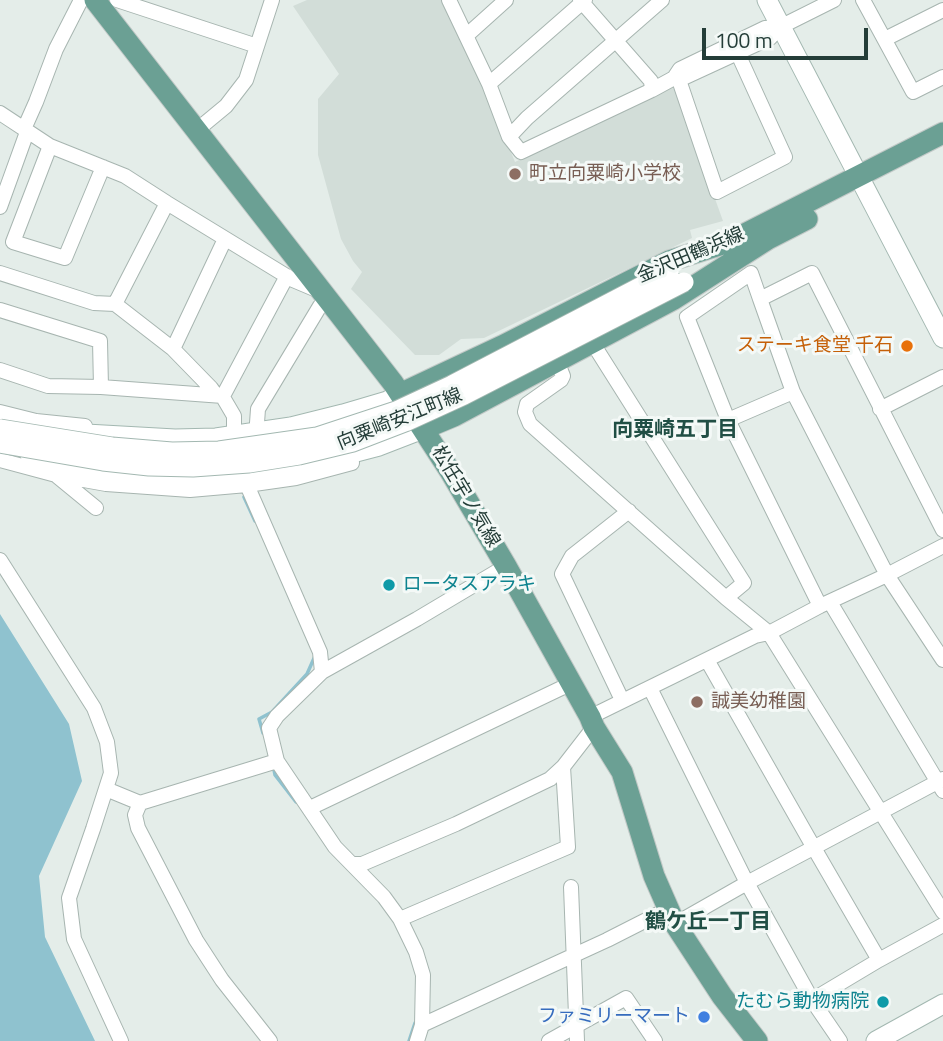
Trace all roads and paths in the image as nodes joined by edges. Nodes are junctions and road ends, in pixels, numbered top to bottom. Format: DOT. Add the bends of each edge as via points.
graph roads {
  1 [pos="81,0"];
  2 [pos="95,0"];
  3 [pos="117,0"];
  4 [pos="272,0"];
  5 [pos="449,0"];
  6 [pos="506,0"];
  7 [pos="662,0"];
  8 [pos="767,0"];
  9 [pos="834,0"];
  10 [pos="863,0"];
  11 [pos="582,1"];
  12 [pos="943,10"];
  13 [pos="780,27"];
  14 [pos="466,36"];
  15 [pos="885,39"];
  16 [pos="615,41"];
  17 [pos="257,46"];
  18 [pos="735,48"];
  19 [pos="943,77"];
  20 [pos="676,79"];
  21 [pos="489,84"];
  22 [pos="652,90"];
  23 [pos="0,113"];
  24 [pos="197,130"];
  25 [pos="26,131"];
  26 [pos="943,133"];
  27 [pos="509,137"];
  28 [pos="50,146"];
  29 [pos="943,149"];
  30 [pos="103,167"];
  31 [pos="862,183"];
  32 [pos="167,204"];
  33 [pos="0,207"];
  34 [pos="225,239"];
  35 [pos="768,239"];
  36 [pos="729,242"];
  37 [pos="0,273"];
  38 [pos="287,276"];
  39 [pos="677,277"];
  40 [pos="325,296"];
  41 [pos="760,299"];
  42 [pos="115,304"];
  43 [pos="0,310"];
  44 [pos="943,338"];
  45 [pos="173,349"];
  46 [pos="597,350"];
  47 [pos="556,361"];
  48 [pos="0,370"];
  49 [pos="943,377"];
  50 [pos="101,387"];
  51 [pos="793,393"];
  52 [pos="400,394"];
  53 [pos="220,395"];
  54 [pos="880,409"];
  55 [pos="0,412"];
  56 [pos="331,417"];
  57 [pos="729,420"];
  58 [pos="257,424"];
  59 [pos="234,427"];
  60 [pos="0,429"];
  61 [pos="423,429"];
  62 [pos="0,444"];
  63 [pos="351,453"];
  64 [pos="0,460"];
  65 [pos="61,470"];
  66 [pos="247,485"];
  67 [pos="96,508"];
  68 [pos="629,511"];
  69 [pos="943,530"];
  70 [pos="943,546"];
  71 [pos="0,560"];
  72 [pos="506,566"];
  73 [pos="887,575"];
  74 [pos="726,598"];
  75 [pos="825,604"];
  76 [pos="769,633"];
  77 [pos="707,660"];
  78 [pos="943,660"];
  79 [pos="322,671"];
  80 [pos="572,683"];
  81 [pos="650,688"];
  82 [pos="622,700"];
  83 [pos="592,722"];
  84 [pos="277,761"];
  85 [pos="564,766"];
  86 [pos="941,784"];
  87 [pos="106,789"];
  88 [pos="140,803"];
  89 [pos="310,808"];
  90 [pos="880,812"];
  91 [pos="814,848"];
  92 [pos="353,864"];
  93 [pos="747,883"];
  94 [pos="571,887"];
  95 [pos="943,912"];
  96 [pos="672,916"];
  97 [pos="400,919"];
  98 [pos="943,925"];
  99 [pos="573,955"];
  100 [pos="879,960"];
  101 [pos="812,1000"];
  102 [pos="943,1004"];
  103 [pos="422,1025"];
  104 [pos="577,1034"];
  105 [pos="121,1041"];
  106 [pos="270,1041"];
  107 [pos="416,1041"];
  108 [pos="549,1041"];
  109 [pos="655,1041"];
  110 [pos="757,1041"];
  111 [pos="840,1041"];
  112 [pos="876,1041"];
  1 -- 25 [label="street" via="56,49"];
  2 -- 24 [label="main road, 松任宇ノ気線"];
  3 -- 17 [label="street"];
  4 -- 17 [label="street"];
  5 -- 14 [label="street"];
  6 -- 14 [label="street"];
  7 -- 16 [label="street"];
  8 -- 13 [label="main road"];
  9 -- 13 [label="street"];
  10 -- 15 [label="street"];
  11 -- 16 [label="street"];
  11 -- 21 [label="street"];
  12 -- 15 [label="street"];
  13 -- 18 [label="street" via="765,28"];
  13 -- 31 [label="main road"];
  14 -- 21 [label="street"];
  15 -- 19 [label="street" via="913,92"];
  16 -- 22 [label="street" via="651,81"];
  16 -- 27 [label="street"];
  17 -- 24 [label="street" via="246,80 226,106"];
  18 -- 20 [label="street" via="680,69"];
  18 -- 20 [label="street" via="785,157 717,192"];
  20 -- 22 [label="street"];
  21 -- 27 [label="street"];
  22 -- 27 [label="street" via="521,152"];
  23 -- 25 [label="street"];
  24 -- 40 [label="main road, 松任宇ノ気線"];
  25 -- 28 [label="street"];
  25 -- 33 [label="street"];
  26 -- 31 [label="main road, 金沢田鶴浜線"];
  28 -- 30 [label="street"];
  28 -- 30 [label="street" via="13,242 65,258"];
  29 -- 31 [label="main road, 金沢田鶴浜線"];
  30 -- 32 [label="street"];
  31 -- 35 [label="main road, 金沢田鶴浜線"];
  31 -- 36 [label="main road, 金沢田鶴浜線"];
  31 -- 44 [label="main road"];
  32 -- 34 [label="street"];
  32 -- 42 [label="street"];
  34 -- 38 [label="street"];
  34 -- 45 [label="street"];
  35 -- 39 [label="main road, 向粟崎安江町線"];
  35 -- 47 [label="main road, 金沢田鶴浜線" via="674,299"];
  36 -- 39 [label="main road, 向粟崎安江町線"];
  36 -- 52 [label="main road, 金沢田鶴浜線" via="669,261"];
  37 -- 42 [label="street" via="94,303"];
  38 -- 40 [label="street"];
  38 -- 53 [label="street"];
  39 -- 60 [label="main road, 向粟崎安江町線, bridge" via="396,411 317,437 219,451 172,452"];
  39 -- 62 [label="main road, 向粟崎安江町線, bridge" via="464,395 353,442 249,463 193,467 103,461"];
  40 -- 52 [label="main road, 松任宇ノ気線"];
  40 -- 58 [label="street" via="258,409"];
  41 -- 51 [label="street"];
  41 -- 54 [label="street" via="812,273"];
  41 -- 57 [label="street" via="751,273 687,317"];
  42 -- 45 [label="street"];
  43 -- 50 [label="street" via="100,341"];
  45 -- 53 [label="street"];
  46 -- 74 [label="street" via="744,583"];
  47 -- 61 [label="main road, 金沢田鶴浜線"];
  47 -- 68 [label="street" via="563,373 561,380 527,404 526,417"];
  48 -- 50 [label="street" via="48,386"];
  49 -- 54 [label="street"];
  50 -- 53 [label="street"];
  51 -- 57 [label="street"];
  51 -- 73 [label="street"];
  52 -- 56 [label="main road"];
  52 -- 61 [label="main road, 松任宇ノ気線"];
  53 -- 59 [label="street" via="234,416"];
  54 -- 69 [label="street"];
  55 -- 59 [label="street" via="98,427 184,431"];
  56 -- 58 [label="street" via="327,410"];
  56 -- 60 [label="main road, bridge" via="216,438"];
  57 -- 75 [label="street"];
  58 -- 59 [label="street"];
  61 -- 63 [label="main road"];
  61 -- 72 [label="main road, 松任宇ノ気線"];
  62 -- 65 [label="main road, bridge"];
  63 -- 65 [label="main road" via="224,477"];
  63 -- 66 [label="street" via="352,463"];
  64 -- 65 [label="street"];
  65 -- 66 [label="street" via="106,484 190,490"];
  65 -- 67 [label="street"];
  66 -- 79 [label="street" via="320,652"];
  68 -- 74 [label="street"];
  68 -- 82 [label="street" via="572,556 562,574"];
  70 -- 73 [label="street"];
  71 -- 87 [label="street" via="94,708 107,742 111,773"];
  72 -- 79 [label="street"];
  72 -- 80 [label="main road, 松任宇ノ気線"];
  73 -- 75 [label="street"];
  73 -- 78 [label="street"];
  74 -- 76 [label="street"];
  75 -- 76 [label="street"];
  75 -- 86 [label="street"];
  76 -- 77 [label="street"];
  76 -- 90 [label="street"];
  77 -- 81 [label="street"];
  77 -- 91 [label="street"];
  79 -- 84 [label="street" via="269,728"];
  80 -- 83 [label="main road, 松任宇ノ気線"];
  80 -- 89 [label="street"];
  81 -- 82 [label="street"];
  81 -- 93 [label="street"];
  82 -- 83 [label="street"];
  83 -- 85 [label="street"];
  83 -- 96 [label="main road, 松任宇ノ気線" via="622,772 654,876"];
  84 -- 88 [label="street"];
  84 -- 89 [label="street"];
  85 -- 92 [label="street" via="550,779 456,824"];
  85 -- 97 [label="street" via="568,847"];
  86 -- 90 [label="street"];
  87 -- 88 [label="street"];
  87 -- 105 [label="street" via="69,898 74,939"];
  88 -- 106 [label="street" via="135,815 138,828 196,940"];
  89 -- 92 [label="street" via="335,847"];
  90 -- 91 [label="street"];
  90 -- 95 [label="street"];
  91 -- 93 [label="street"];
  91 -- 100 [label="street"];
  92 -- 97 [label="street"];
  93 -- 96 [label="street"];
  93 -- 101 [label="street"];
  94 -- 99 [label="street"];
  96 -- 99 [label="street"];
  96 -- 110 [label="main road, 松任宇ノ気線" via="722,996"];
  97 -- 103 [label="street" via="423,975"];
  98 -- 100 [label="street"];
  99 -- 103 [label="street"];
  99 -- 104 [label="street"];
  100 -- 101 [label="street"];
  101 -- 111 [label="street"];
  102 -- 112 [label="main road"];
  103 -- 107 [label="street"];
  104 -- 108 [label="street"];
  104 -- 109 [label="street" via="626,998"];
}
